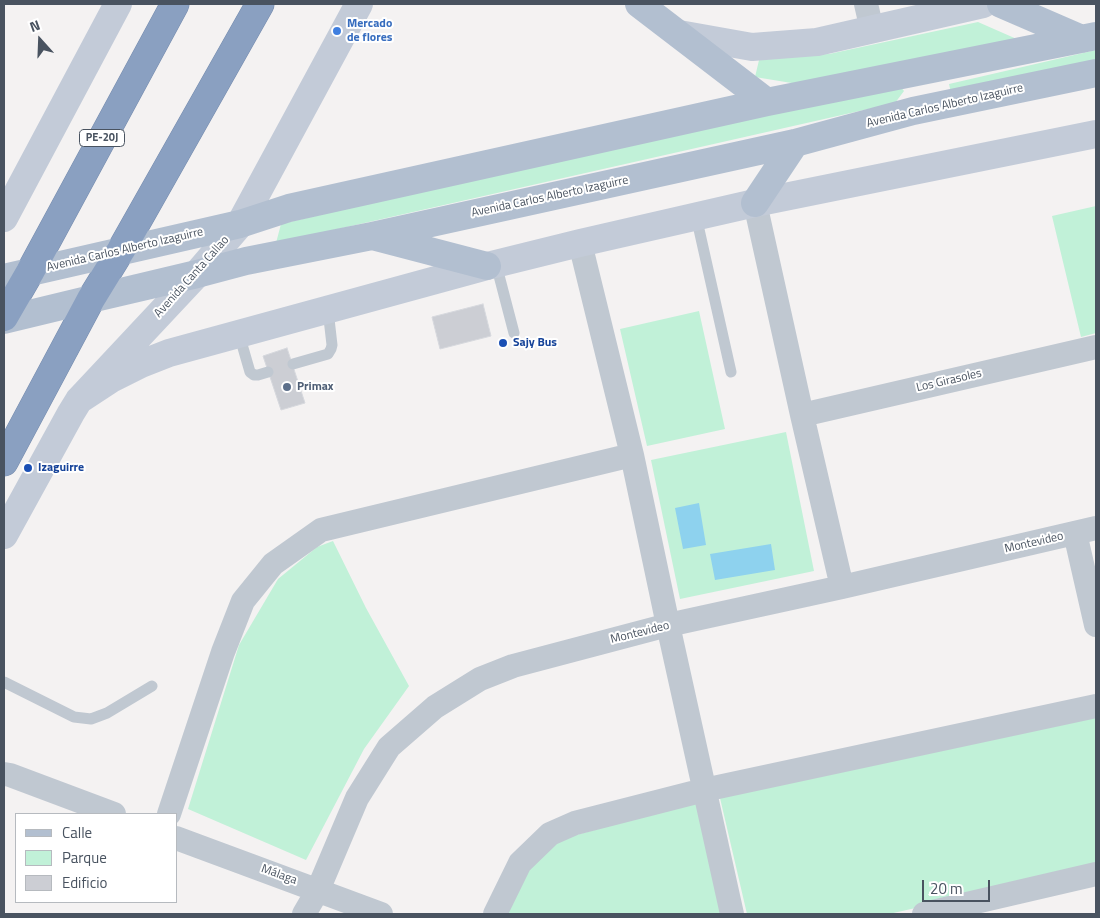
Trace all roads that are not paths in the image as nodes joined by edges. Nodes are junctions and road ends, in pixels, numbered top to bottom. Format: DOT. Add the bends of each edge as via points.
graph roads {
  1 [pos="118,4"];
  2 [pos="175,4"];
  3 [pos="260,4"];
  4 [pos="359,4"];
  5 [pos="639,4"];
  6 [pos="866,4"];
  7 [pos="984,4"];
  8 [pos="1001,4"];
  9 [pos="872,30"];
  10 [pos="679,34"];
  11 [pos="1089,37"];
  12 [pos="1096,73"];
  13 [pos="904,75"];
  14 [pos="767,102"];
  15 [pos="913,111"];
  16 [pos="1096,134"];
  17 [pos="795,143"];
  18 [pos="755,203"];
  19 [pos="696,216"];
  20 [pos="4,218"];
  21 [pos="240,224"];
  22 [pos="372,236"];
  23 [pos="580,243"];
  24 [pos="121,250"];
  25 [pos="492,265"];
  26 [pos="30,272"];
  27 [pos="197,274"];
  28 [pos="4,278"];
  29 [pos="91,298"];
  30 [pos="328,310"];
  31 [pos="4,319"];
  32 [pos="514,333"];
  33 [pos="239,334"];
  34 [pos="1096,347"];
  35 [pos="292,364"];
  36 [pos="268,372"];
  37 [pos="731,372"];
  38 [pos="79,400"];
  39 [pos="802,415"];
  40 [pos="632,454"];
  41 [pos="4,462"];
  42 [pos="1086,531"];
  43 [pos="4,535"];
  44 [pos="842,587"];
  45 [pos="668,625"];
  46 [pos="1096,625"];
  47 [pos="4,682"];
  48 [pos="152,686"];
  49 [pos="1096,706"];
  50 [pos="4,774"];
  51 [pos="704,790"];
  52 [pos="111,813"];
  53 [pos="169,813"];
  54 [pos="178,839"];
  55 [pos="1096,874"];
  56 [pos="318,890"];
  57 [pos="304,914"];
  58 [pos="381,914"];
  59 [pos="495,914"];
  60 [pos="732,914"];
  61 [pos="924,914"];
  1 -- 20 [label="street"];
  2 -- 26 [label="highway, PE-20J"];
  3 -- 24 [label="highway"];
  4 -- 21 [label="street, Avenida Canta Callao"];
  5 -- 10 [label="main road"];
  6 -- 9 [label="street"];
  7 -- 9 [label="street"];
  8 -- 11 [label="main road"];
  9 -- 10 [label="street" via="817,42 752,47"];
  10 -- 14 [label="main road"];
  11 -- 13 [label="main road, Avenida Carlos Alberto Izaguirre"];
  12 -- 15 [label="main road, Avenida Carlos Alberto Izaguirre"];
  13 -- 14 [label="main road, Avenida Carlos Alberto Izaguirre"];
  13 -- 15 [label="main road" via="919,88 921,96"];
  14 -- 21 [label="main road, Avenida Carlos Alberto Izaguirre" via="289,208"];
  15 -- 17 [label="main road, Avenida Carlos Alberto Izaguirre"];
  16 -- 18 [label="street"];
  17 -- 18 [label="main road"];
  17 -- 22 [label="main road, Avenida Carlos Alberto Izaguirre"];
  18 -- 19 [label="street"];
  18 -- 39 [label="street"];
  19 -- 23 [label="street"];
  19 -- 37 [label="lane"];
  21 -- 24 [label="main road, Avenida Carlos Alberto Izaguirre"];
  21 -- 27 [label="street, Avenida Canta Callao"];
  22 -- 25 [label="main road"];
  22 -- 27 [label="main road, Avenida Carlos Alberto Izaguirre"];
  23 -- 25 [label="street"];
  23 -- 40 [label="street"];
  24 -- 26 [label="main road, Avenida Carlos Alberto Izaguirre"];
  24 -- 29 [label="highway"];
  25 -- 30 [label="street"];
  25 -- 32 [label="lane"];
  26 -- 28 [label="main road, Avenida Carlos Alberto Izaguirre"];
  26 -- 31 [label="highway, PE-20J"];
  27 -- 29 [label="main road, Avenida Carlos Alberto Izaguirre"];
  27 -- 38 [label="street, Avenida Canta Callao"];
  29 -- 31 [label="main road, Avenida Carlos Alberto Izaguirre"];
  29 -- 41 [label="highway"];
  30 -- 33 [label="street"];
  30 -- 35 [label="lane" via="332,344 328,354"];
  33 -- 36 [label="lane" via="250,372 254,375"];
  33 -- 38 [label="street" via="141,364"];
  34 -- 39 [label="street, Los Girasoles"];
  38 -- 43 [label="street, Avenida Canta Callao"];
  39 -- 44 [label="street"];
  40 -- 45 [label="street"];
  40 -- 53 [label="street" via="321,530 273,564 244,601 223,652"];
  42 -- 44 [label="street, Montevideo"];
  42 -- 46 [label="street"];
  44 -- 45 [label="street, Montevideo"];
  45 -- 51 [label="street"];
  45 -- 56 [label="street, Montevideo" via="513,666 480,679 435,707 388,747 356,798"];
  47 -- 48 [label="lane" via="74,717 91,719"];
  49 -- 51 [label="street"];
  50 -- 52 [label="street"];
  51 -- 59 [label="street" via="575,823 550,834 520,863"];
  51 -- 60 [label="street"];
  54 -- 56 [label="street, Málaga"];
  55 -- 61 [label="street"];
  56 -- 57 [label="street, Montevideo"];
  56 -- 58 [label="street, Málaga"];
}
